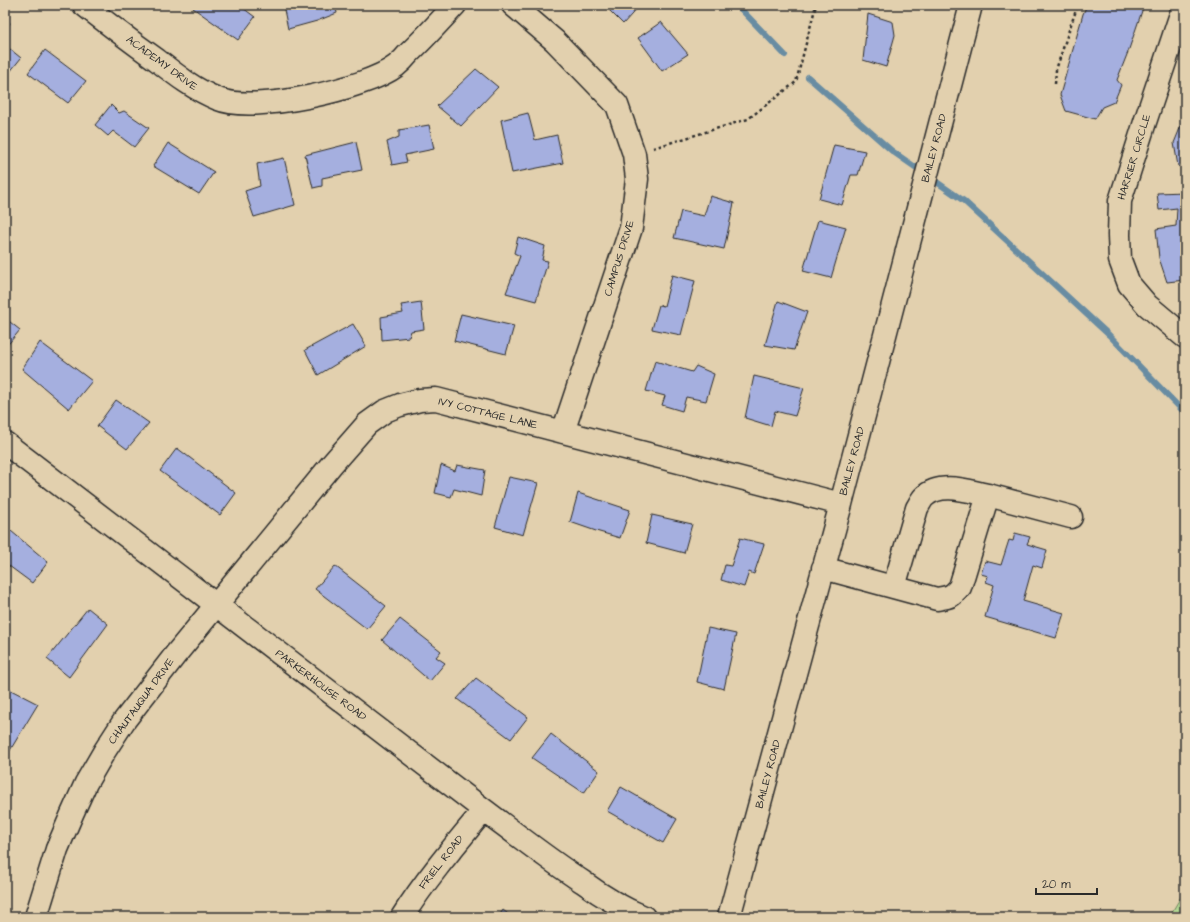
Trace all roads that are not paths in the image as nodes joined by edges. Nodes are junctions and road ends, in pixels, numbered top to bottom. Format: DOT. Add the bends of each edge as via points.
graph roads {
  1 [pos="84,5"];
  2 [pos="455,5"];
  3 [pos="513,5"];
  4 [pos="971,5"];
  5 [pos="1184,5"];
  6 [pos="1185,337"];
  7 [pos="563,432"];
  8 [pos="5,443"];
  9 [pos="988,495"];
  10 [pos="841,504"];
  11 [pos="1071,517"];
  12 [pos="823,568"];
  13 [pos="894,587"];
  14 [pos="216,605"];
  15 [pos="484,810"];
  16 [pos="36,917"];
  17 [pos="402,917"];
  18 [pos="644,917"];
  19 [pos="729,917"];
  1 -- 2 [label="street, ACADEMY DRIVE" via="198,90 219,100 245,104 321,95 368,81 395,66"];
  3 -- 7 [label="street, CAMPUS DRIVE" via="555,41 617,104 634,154 637,179 631,228"];
  4 -- 10 [label="street, BAILEY ROAD"];
  5 -- 6 [label="street, HARRIER CIRCLE" via="1120,201 1118,235 1120,260 1129,284 1147,305"];
  7 -- 10 [label="street, IVY COTTAGE LANE"];
  7 -- 14 [label="street, IVY COTTAGE LANE" via="436,399 420,400 385,411 367,424 354,438"];
  8 -- 14 [label="street, PARKERHOUSE ROAD"];
  9 -- 11 [label="street"];
  9 -- 13 [label="street" via="950,488 933,491 924,497 917,508"];
  9 -- 13 [label="street" via="960,587 955,594 937,599"];
  10 -- 12 [label="street, BAILEY ROAD"];
  12 -- 13 [label="street"];
  12 -- 19 [label="street, BAILEY ROAD"];
  14 -- 15 [label="street, PARKERHOUSE ROAD"];
  14 -- 16 [label="street, CHAUTAUQUA DRIVE" via="124,721 86,783 57,849"];
  15 -- 17 [label="street, FRIEL ROAD" via="419,890"];
  15 -- 18 [label="street, PARKERHOUSE ROAD" via="600,894"];
}
